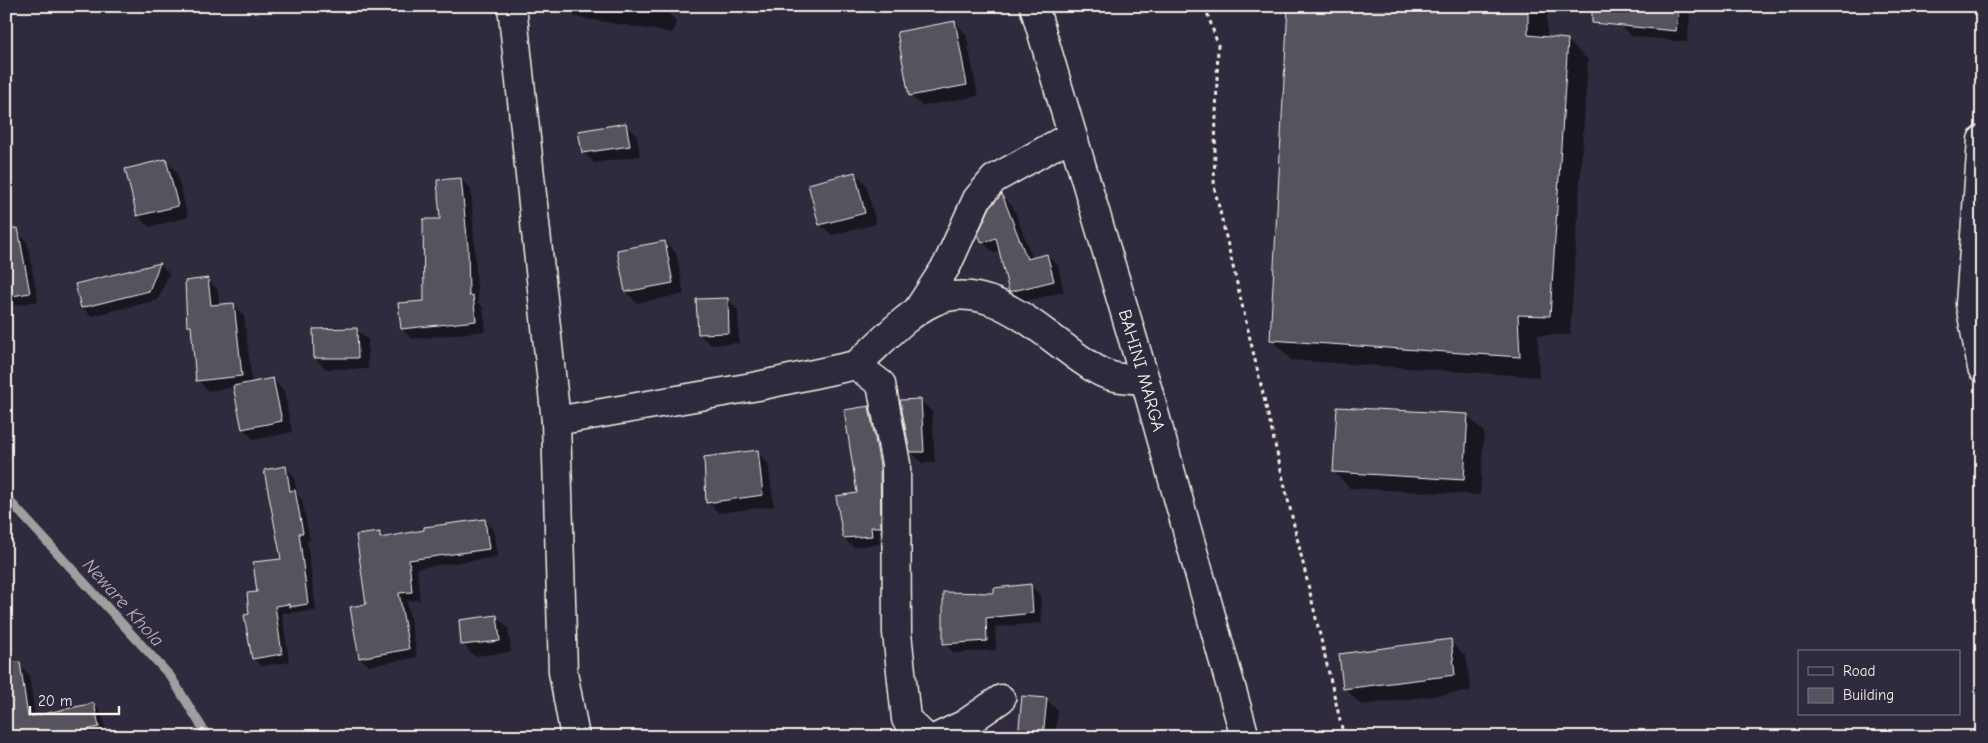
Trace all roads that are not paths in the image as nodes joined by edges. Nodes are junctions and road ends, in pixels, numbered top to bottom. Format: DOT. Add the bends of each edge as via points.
graph roads {
  1 [pos="512,6"];
  2 [pos="1034,6"];
  3 [pos="1071,136"];
  4 [pos="1982,140"];
  5 [pos="918,311"];
  6 [pos="856,364"];
  7 [pos="1982,368"];
  8 [pos="1145,380"];
  9 [pos="556,421"];
  10 [pos="1001,699"];
  11 [pos="575,737"];
  12 [pos="925,737"];
  13 [pos="938,737"];
  14 [pos="1246,737"];
  1 -- 9 [label="street"];
  2 -- 3 [label="street, BAHINI MARGA"];
  3 -- 5 [label="street" via="994,179 977,199 947,265"];
  3 -- 8 [label="street, BAHINI MARGA"];
  4 -- 7 [label="street" via="1970,304"];
  5 -- 6 [label="street"];
  5 -- 8 [label="street" via="946,298 970,295 997,303 1029,321 1098,371 1120,379"];
  6 -- 9 [label="street" via="758,386"];
  6 -- 12 [label="street" via="880,384 896,464 898,642 906,719"];
  8 -- 14 [label="street, BAHINI MARGA"];
  9 -- 11 [label="street" via="563,672"];
  10 -- 13 [label="street" via="966,724"];
}
